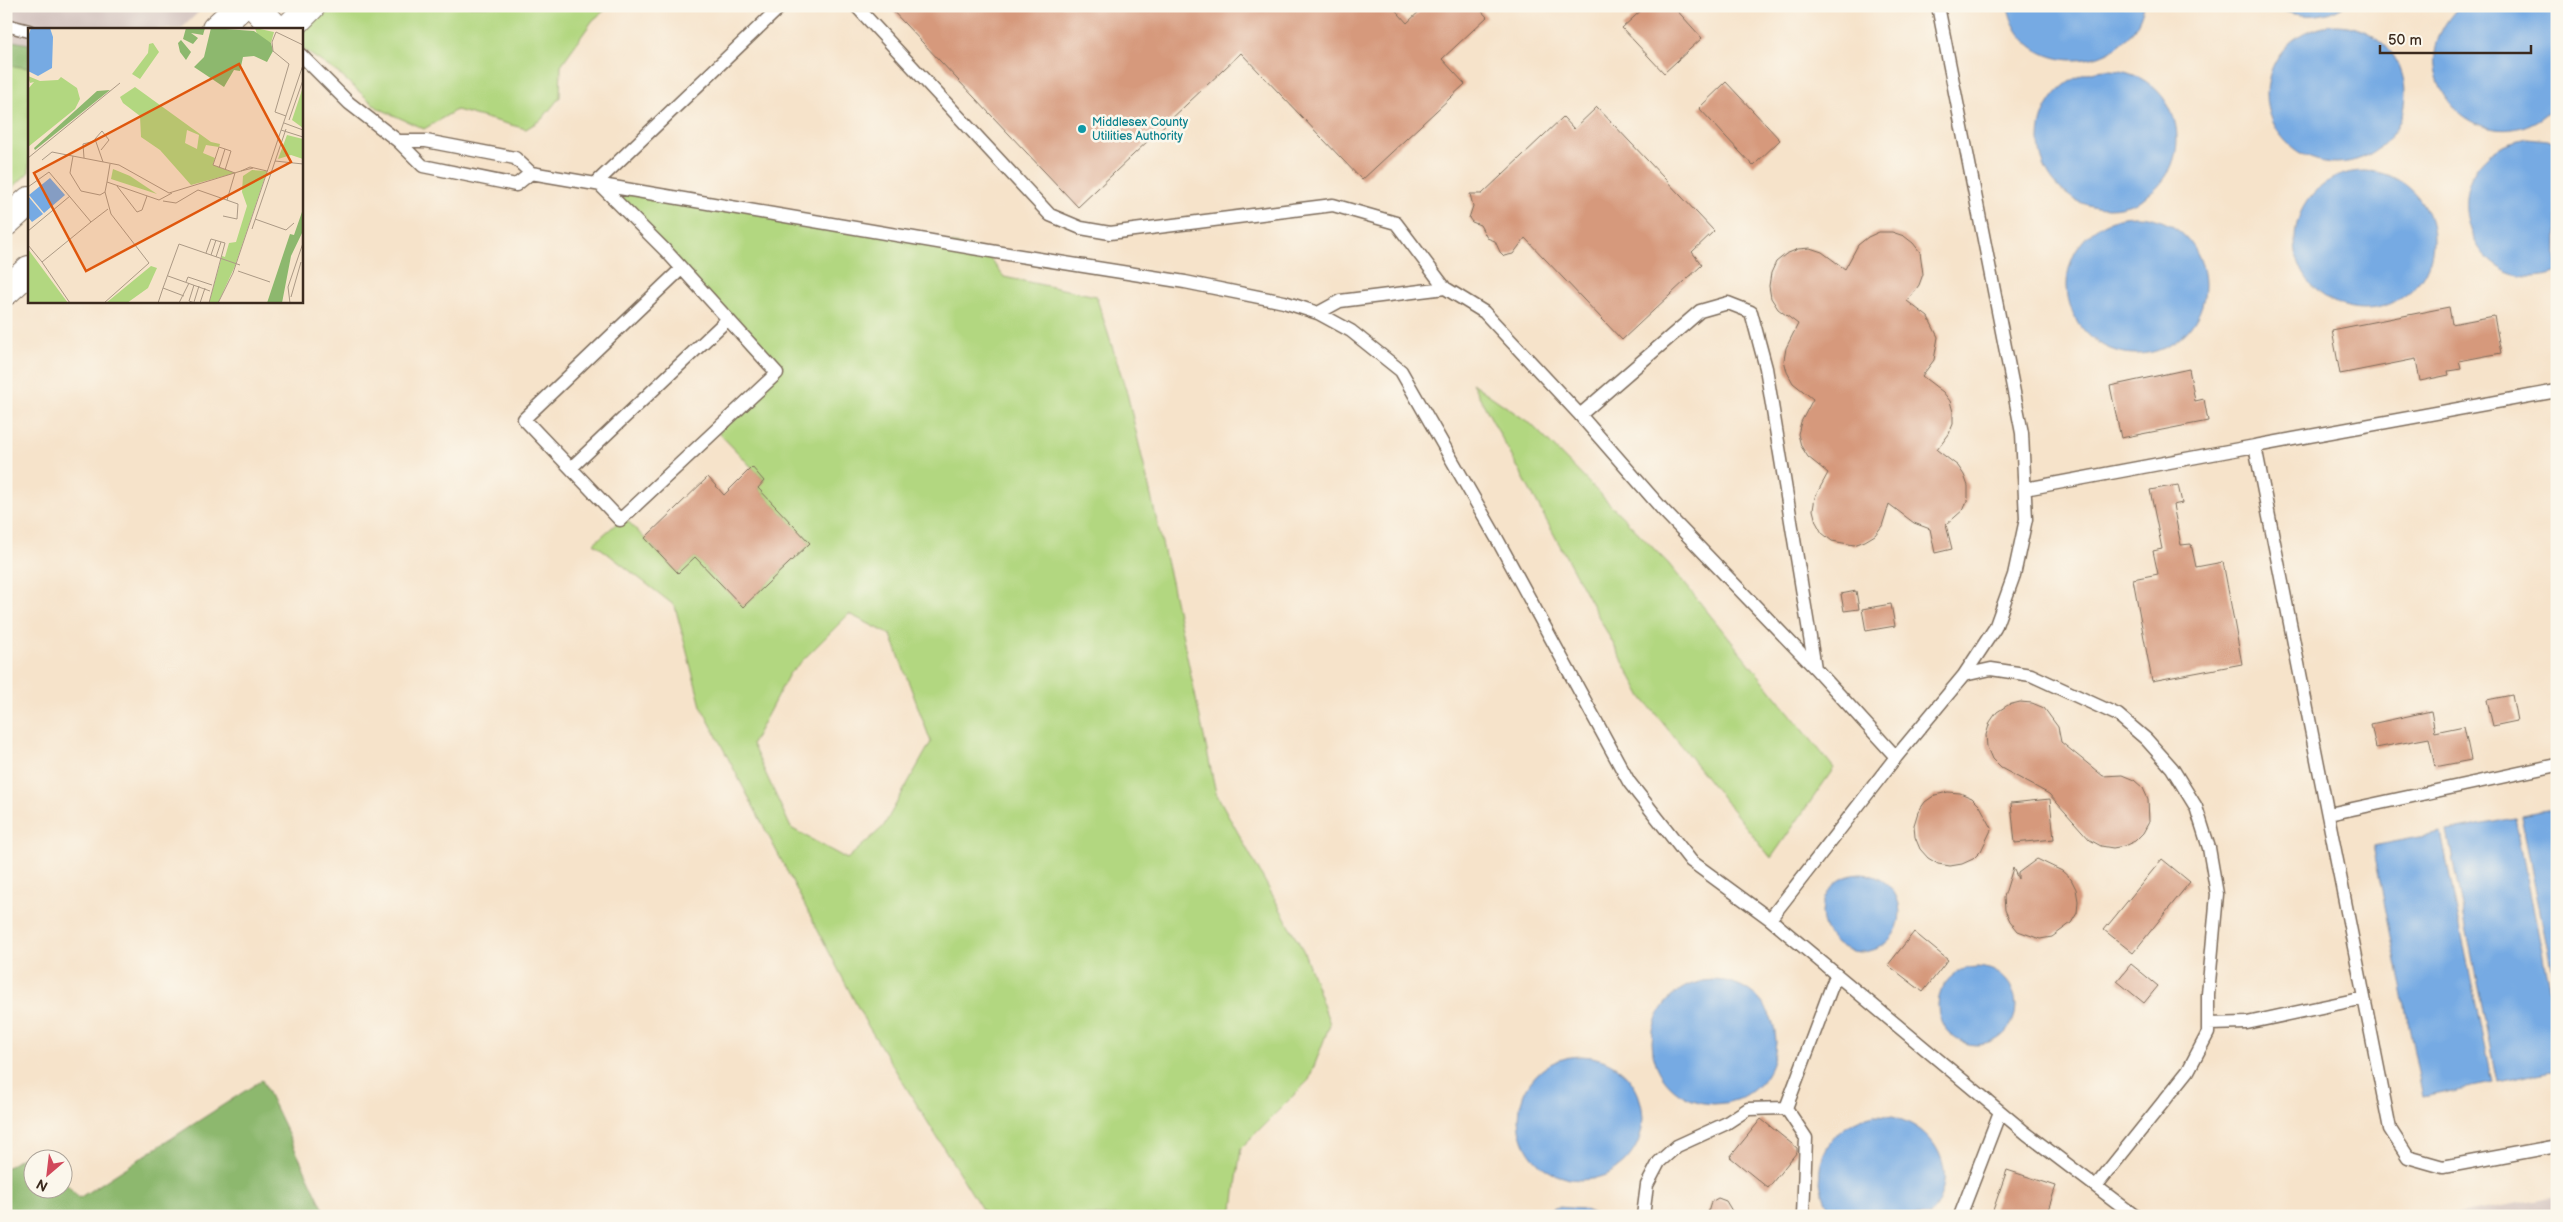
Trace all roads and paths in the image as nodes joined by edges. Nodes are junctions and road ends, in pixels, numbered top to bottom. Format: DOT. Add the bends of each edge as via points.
graph roads {
  1 [pos="241,6"];
  2 [pos="256,6"];
  3 [pos="311,6"];
  4 [pos="781,6"];
  5 [pos="856,6"];
  6 [pos="1938,6"];
  7 [pos="6,25"];
  8 [pos="217,28"];
  9 [pos="275,28"];
  10 [pos="289,28"];
  11 [pos="28,31"];
  12 [pos="302,56"];
  13 [pos="398,141"];
  14 [pos="531,173"];
  15 [pos="597,182"];
  16 [pos="28,202"];
  17 [pos="6,222"];
  18 [pos="682,269"];
  19 [pos="28,271"];
  20 [pos="1445,288"];
  21 [pos="6,291"];
  22 [pos="1318,313"];
  23 [pos="728,319"];
  24 [pos="2557,391"];
  25 [pos="1580,415"];
  26 [pos="2255,446"];
  27 [pos="571,468"];
  28 [pos="2025,489"];
  29 [pos="1815,668"];
  30 [pos="1964,675"];
  31 [pos="1896,757"];
  32 [pos="2557,765"];
  33 [pos="2329,814"];
  34 [pos="1770,920"];
  35 [pos="1836,974"];
  36 [pos="2364,998"];
  37 [pos="2208,1024"];
  38 [pos="1786,1108"];
  39 [pos="2000,1112"];
  40 [pos="2557,1146"];
  41 [pos="2096,1186"];
  42 [pos="1643,1216"];
  43 [pos="1803,1216"];
  44 [pos="1960,1216"];
  45 [pos="2135,1216"];
  1 -- 8 [label="main road"];
  2 -- 9 [label="main road"];
  3 -- 10 [label="main road"];
  4 -- 15 [label="lane"];
  5 -- 20 [label="lane" via="1050,215 1081,228 1110,233 1333,205 1396,224"];
  6 -- 28 [label="lane" via="2022,433"];
  7 -- 11 [label="lane"];
  12 -- 13 [label="lane" via="360,113"];
  13 -- 14 [label="lane" via="426,141 515,158"];
  13 -- 14 [label="lane" via="423,166 516,185"];
  14 -- 15 [label="lane"];
  15 -- 18 [label="lane"];
  15 -- 22 [label="lane" via="1185,282 1284,302"];
  16 -- 17 [label="main road"];
  18 -- 23 [label="lane"];
  18 -- 27 [label="lane" via="524,419"];
  19 -- 21 [label="main road"];
  20 -- 22 [label="lane" via="1340,301"];
  20 -- 25 [label="lane" via="1484,312"];
  22 -- 34 [label="lane" via="1351,331 1401,371 1496,537 1628,782 1691,860"];
  23 -- 27 [label="lane"];
  23 -- 27 [label="lane" via="777,373 717,431 620,520"];
  24 -- 26 [label="lane"];
  25 -- 29 [label="lane" via="1663,510"];
  25 -- 29 [label="lane" via="1700,311 1728,303 1751,312 1766,368"];
  26 -- 28 [label="lane"];
  26 -- 33 [label="lane"];
  28 -- 30 [label="lane" via="2026,519 2014,575 1995,628"];
  29 -- 31 [label="lane"];
  30 -- 31 [label="lane"];
  30 -- 37 [label="lane" via="1991,669 2032,675 2075,694 2118,715 2172,768 2196,808 2209,848 2217,894"];
  31 -- 34 [label="lane"];
  32 -- 33 [label="lane"];
  33 -- 36 [label="lane"];
  34 -- 35 [label="lane"];
  35 -- 38 [label="lane"];
  35 -- 39 [label="lane"];
  36 -- 37 [label="lane" via="2247,1023"];
  36 -- 40 [label="lane" via="2390,1129 2408,1157 2443,1168"];
  37 -- 41 [label="lane" via="2208,1033 2188,1071"];
  38 -- 42 [label="lane" via="1748,1109 1725,1124 1678,1146 1659,1162 1647,1184"];
  38 -- 43 [label="lane" via="1806,1138"];
  39 -- 41 [label="lane"];
  39 -- 44 [label="lane"];
  41 -- 45 [label="lane"];
}
